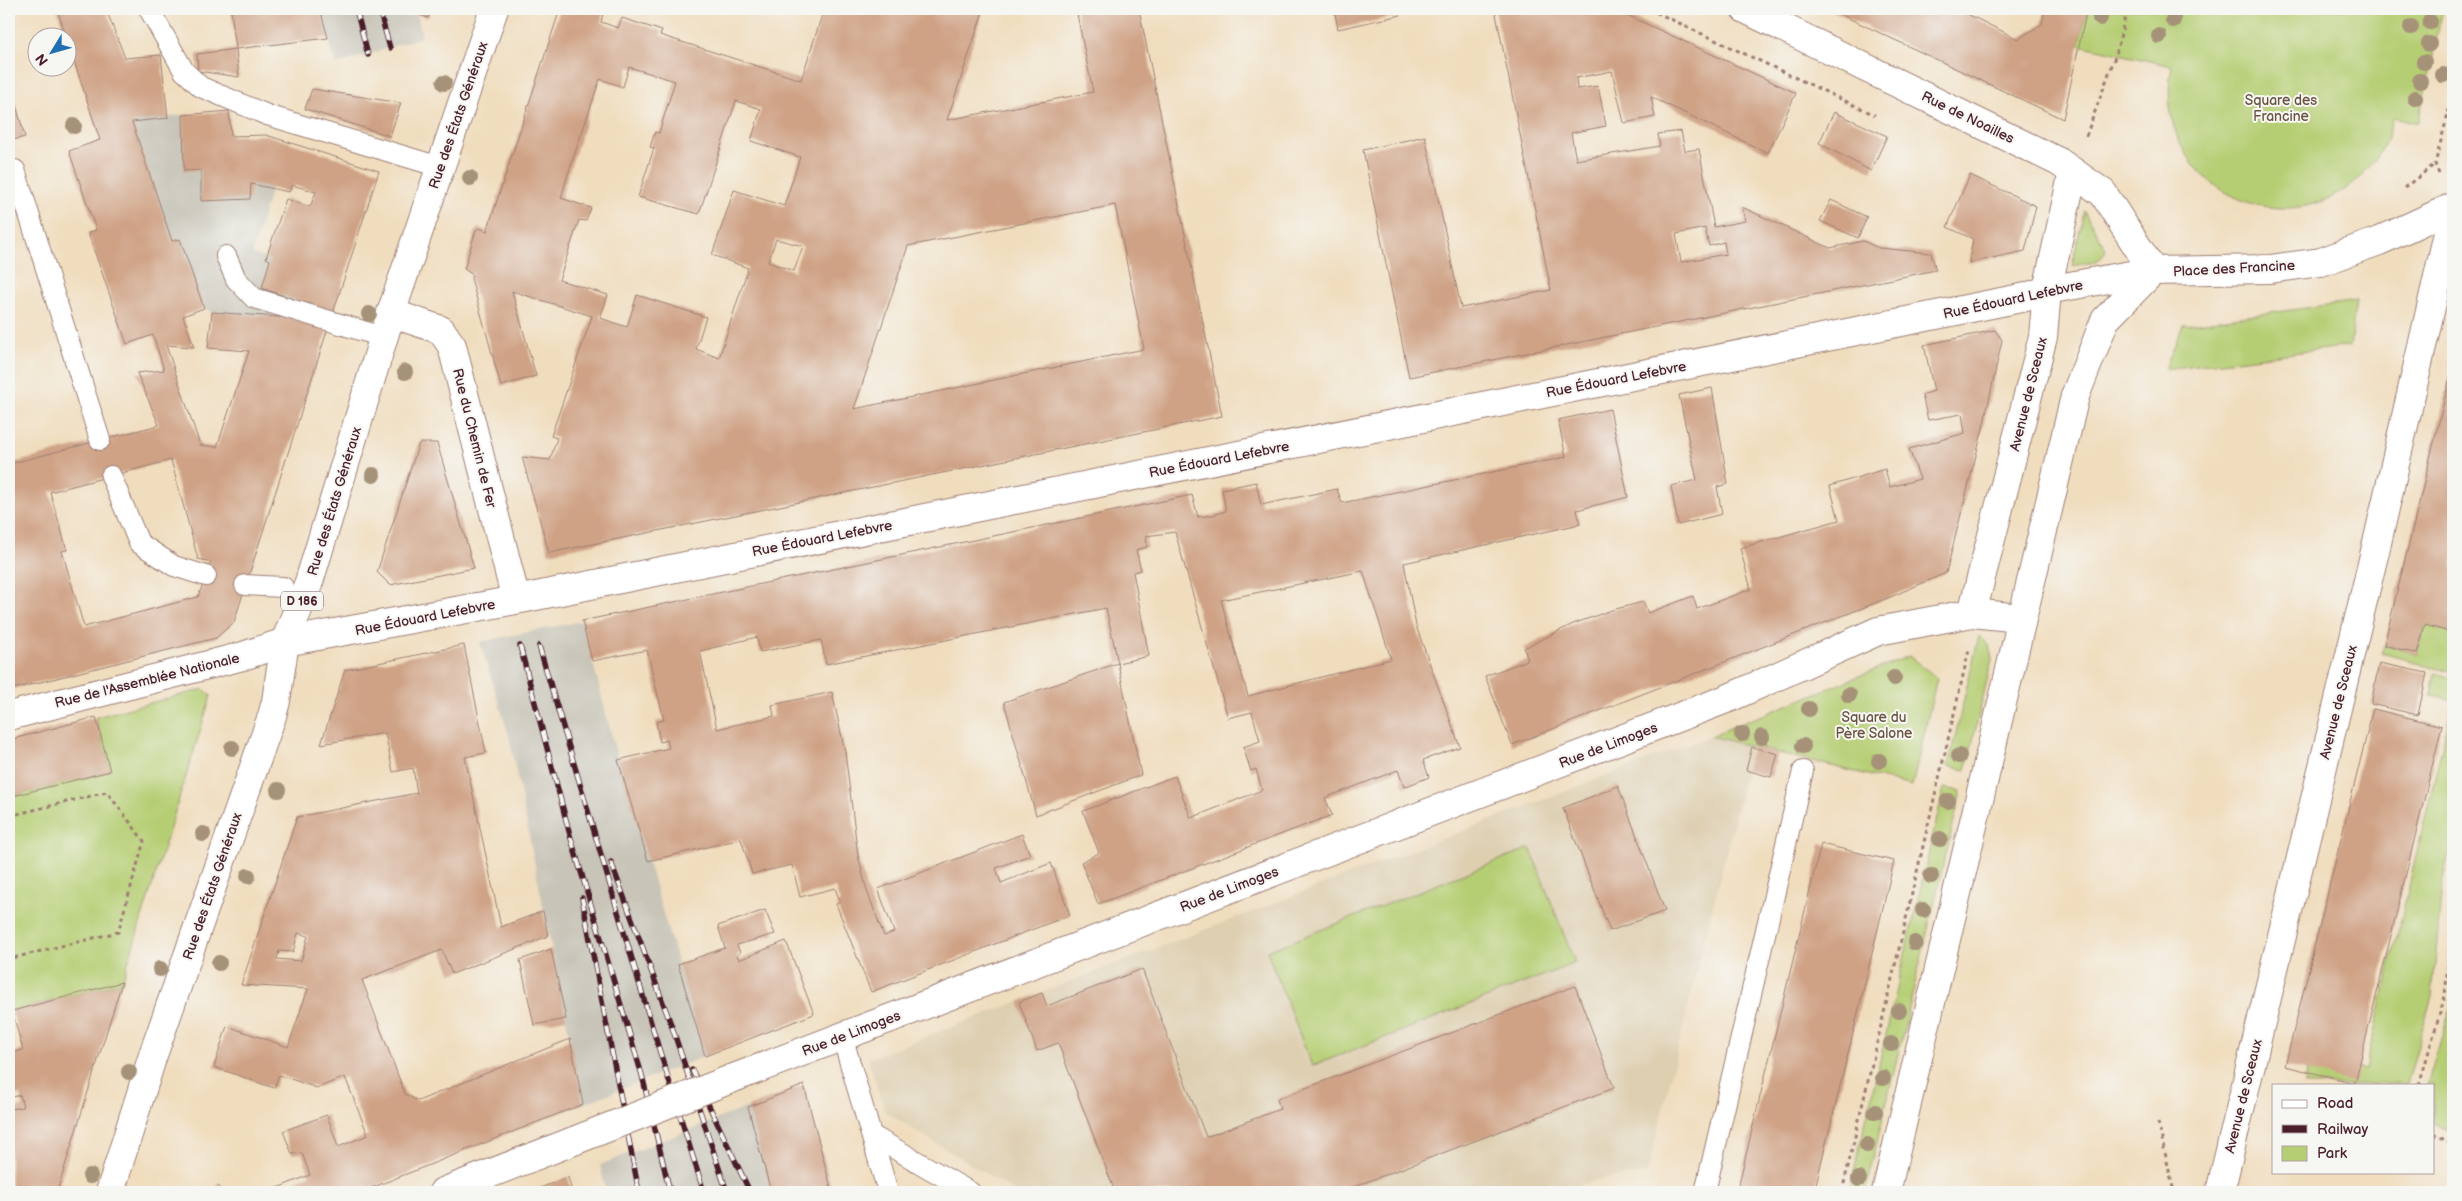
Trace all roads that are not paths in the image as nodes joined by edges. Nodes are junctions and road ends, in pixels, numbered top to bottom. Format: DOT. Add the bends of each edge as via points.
graph roads {
  1 [pos="149,9"];
  2 [pos="494,9"];
  3 [pos="1745,9"];
  4 [pos="2076,163"];
  5 [pos="440,167"];
  6 [pos="15,170"];
  7 [pos="2453,207"];
  8 [pos="2453,211"];
  9 [pos="226,256"];
  10 [pos="2153,271"];
  11 [pos="2047,290"];
  12 [pos="387,325"];
  13 [pos="100,440"];
  14 [pos="111,476"];
  15 [pos="206,576"];
  16 [pos="245,586"];
  17 [pos="283,587"];
  18 [pos="516,600"];
  19 [pos="1972,613"];
  20 [pos="2020,618"];
  21 [pos="285,642"];
  22 [pos="9,716"];
  23 [pos="1803,771"];
  24 [pos="842,1036"];
  25 [pos="871,1135"];
  26 [pos="110,1192"];
  27 [pos="443,1192"];
  28 [pos="888,1192"];
  29 [pos="970,1192"];
  30 [pos="1705,1192"];
  31 [pos="1886,1192"];
  32 [pos="2220,1192"];
  1 -- 5 [label="lane" via="184,71 201,87 267,115"];
  2 -- 5 [label="street, Rue des États Généraux / D 186"];
  3 -- 4 [label="street, Rue de Noailles" via="2059,162"];
  4 -- 10 [label="street, Rue de Noailles" via="2102,193"];
  4 -- 11 [label="street, Avenue de Sceaux"];
  5 -- 12 [label="street, Rue des États Généraux / D 186"];
  6 -- 13 [label="lane"];
  7 -- 10 [label="street, Place des Francine" via="2379,241 2321,262 2270,269"];
  8 -- 32 [label="street, Avenue de Sceaux" via="2377,543"];
  9 -- 12 [label="lane" via="236,279 254,298"];
  10 -- 11 [label="street, Rue Édouard Lefebvre"];
  10 -- 20 [label="street" via="2105,320 2075,396"];
  11 -- 18 [label="street, Rue Édouard Lefebvre" via="2016,299"];
  11 -- 19 [label="street, Avenue de Sceaux" via="2043,336"];
  12 -- 18 [label="street, Rue du Chemin de Fer" via="441,330 452,346"];
  12 -- 21 [label="street, Rue des États Généraux / D 186" via="314,567"];
  14 -- 15 [label="lane" via="140,543 174,566"];
  16 -- 17 [label="lane"];
  18 -- 21 [label="street, Rue Édouard Lefebvre"];
  19 -- 20 [label="street, Rue de Limoges"];
  19 -- 24 [label="street, Rue de Limoges" via="1878,631 1730,698"];
  20 -- 31 [label="street"];
  21 -- 22 [label="street, Rue de l'Assemblée Nationale"];
  21 -- 26 [label="street, Rue des États Généraux / D 186" via="272,716"];
  23 -- 30 [label="lane"];
  24 -- 25 [label="lane"];
  24 -- 27 [label="street, Rue de Limoges, bridge"];
  25 -- 28 [label="lane"];
  25 -- 29 [label="lane"];
}
